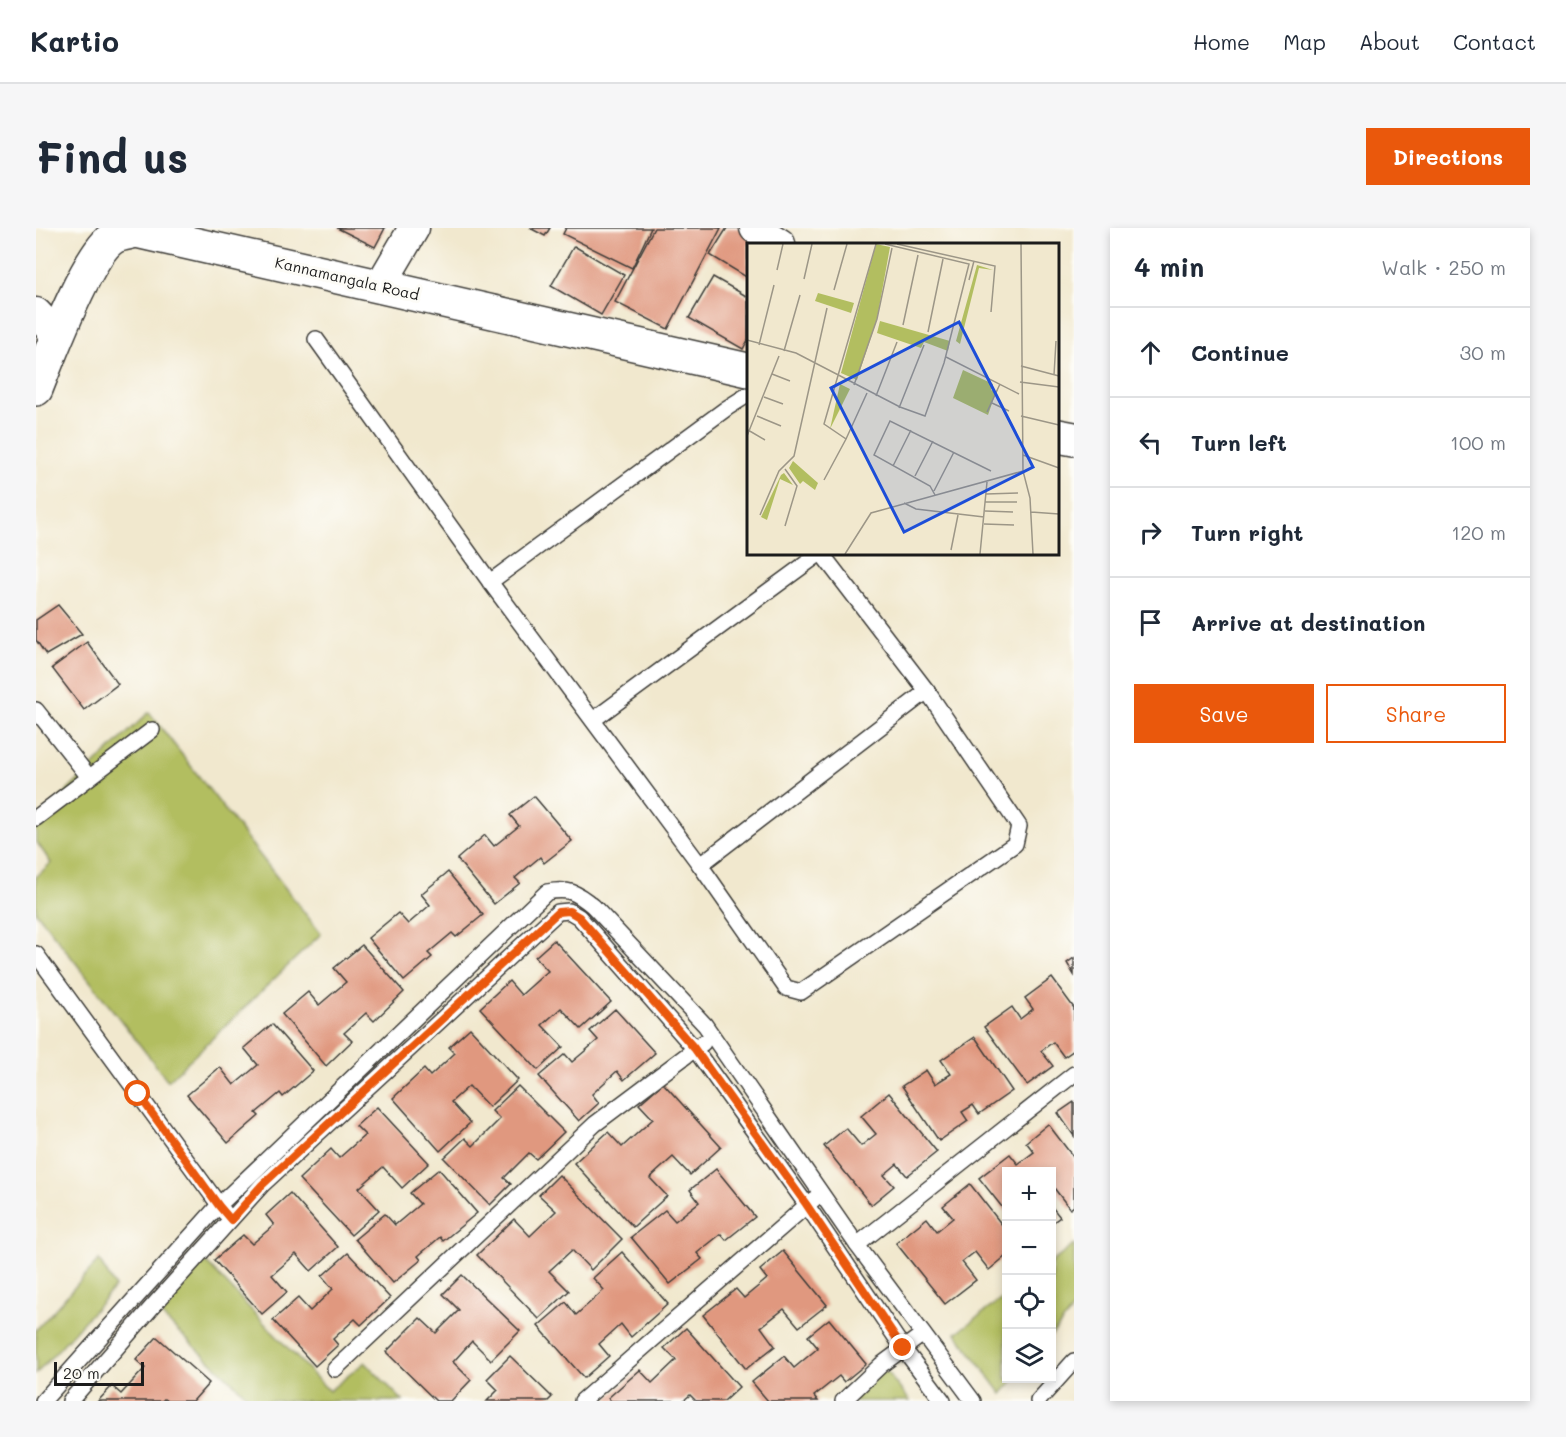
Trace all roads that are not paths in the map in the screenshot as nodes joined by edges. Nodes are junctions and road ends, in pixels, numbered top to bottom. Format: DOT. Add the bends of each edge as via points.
graph roads {
  1 [pos="414,228"];
  2 [pos="754,228"];
  3 [pos="113,233"];
  4 [pos="778,243"];
  5 [pos="380,286"];
  6 [pos="47,324"];
  7 [pos="316,339"];
  8 [pos="36,389"];
  9 [pos="747,390"];
  10 [pos="747,391"];
  11 [pos="1059,436"];
  12 [pos="1074,439"];
  13 [pos="819,555"];
  14 [pos="821,555"];
  15 [pos="490,582"];
  16 [pos="927,691"];
  17 [pos="36,710"];
  18 [pos="593,720"];
  19 [pos="152,730"];
  20 [pos="89,777"];
  21 [pos="36,818"];
  22 [pos="699,865"];
  23 [pos="36,954"];
  24 [pos="713,1038"];
  25 [pos="694,1048"];
  26 [pos="1074,1074"];
  27 [pos="821,1194"];
  28 [pos="806,1204"];
  29 [pos="219,1206"];
  30 [pos="231,1220"];
  31 [pos="857,1245"];
  32 [pos="923,1334"];
  33 [pos="903,1348"];
  34 [pos="1074,1361"];
  35 [pos="335,1369"];
  36 [pos="43,1401"];
  37 [pos="70,1401"];
  38 [pos="582,1401"];
  39 [pos="843,1401"];
  40 [pos="943,1401"];
  41 [pos="973,1401"];
  42 [pos="1038,1401"];
  1 -- 5 [label="street"];
  2 -- 4 [label="street"];
  3 -- 5 [label="main road, Kannamangala Road" via="136,231"];
  3 -- 6 [label="main road, Kannamangala Road"];
  5 -- 9 [label="main road, Kannamangala Road"];
  6 -- 8 [label="main road, Kannamangala Road"];
  7 -- 15 [label="lane"];
  10 -- 15 [label="lane"];
  11 -- 12 [label="main road"];
  13 -- 18 [label="lane"];
  14 -- 16 [label="lane"];
  15 -- 18 [label="lane"];
  16 -- 22 [label="lane"];
  16 -- 22 [label="lane" via="1019,826 1015,844 801,992 786,988"];
  17 -- 20 [label="lane"];
  18 -- 22 [label="lane"];
  19 -- 20 [label="lane"];
  20 -- 21 [label="lane"];
  23 -- 29 [label="lane"];
  24 -- 25 [label="lane"];
  24 -- 27 [label="lane"];
  24 -- 29 [label="lane" via="593,906 579,894 563,889 547,892"];
  25 -- 28 [label="lane"];
  25 -- 30 [label="lane" via="579,917 569,911 558,912 262,1185"];
  25 -- 35 [label="lane" via="595,1124"];
  26 -- 31 [label="lane"];
  27 -- 28 [label="lane"];
  27 -- 31 [label="lane"];
  28 -- 33 [label="lane"];
  28 -- 38 [label="lane"];
  29 -- 30 [label="lane"];
  29 -- 36 [label="lane"];
  30 -- 37 [label="lane"];
  31 -- 32 [label="lane"];
  32 -- 33 [label="lane"];
  32 -- 41 [label="lane"];
  33 -- 39 [label="lane"];
  33 -- 40 [label="lane"];
  34 -- 42 [label="lane"];
}
